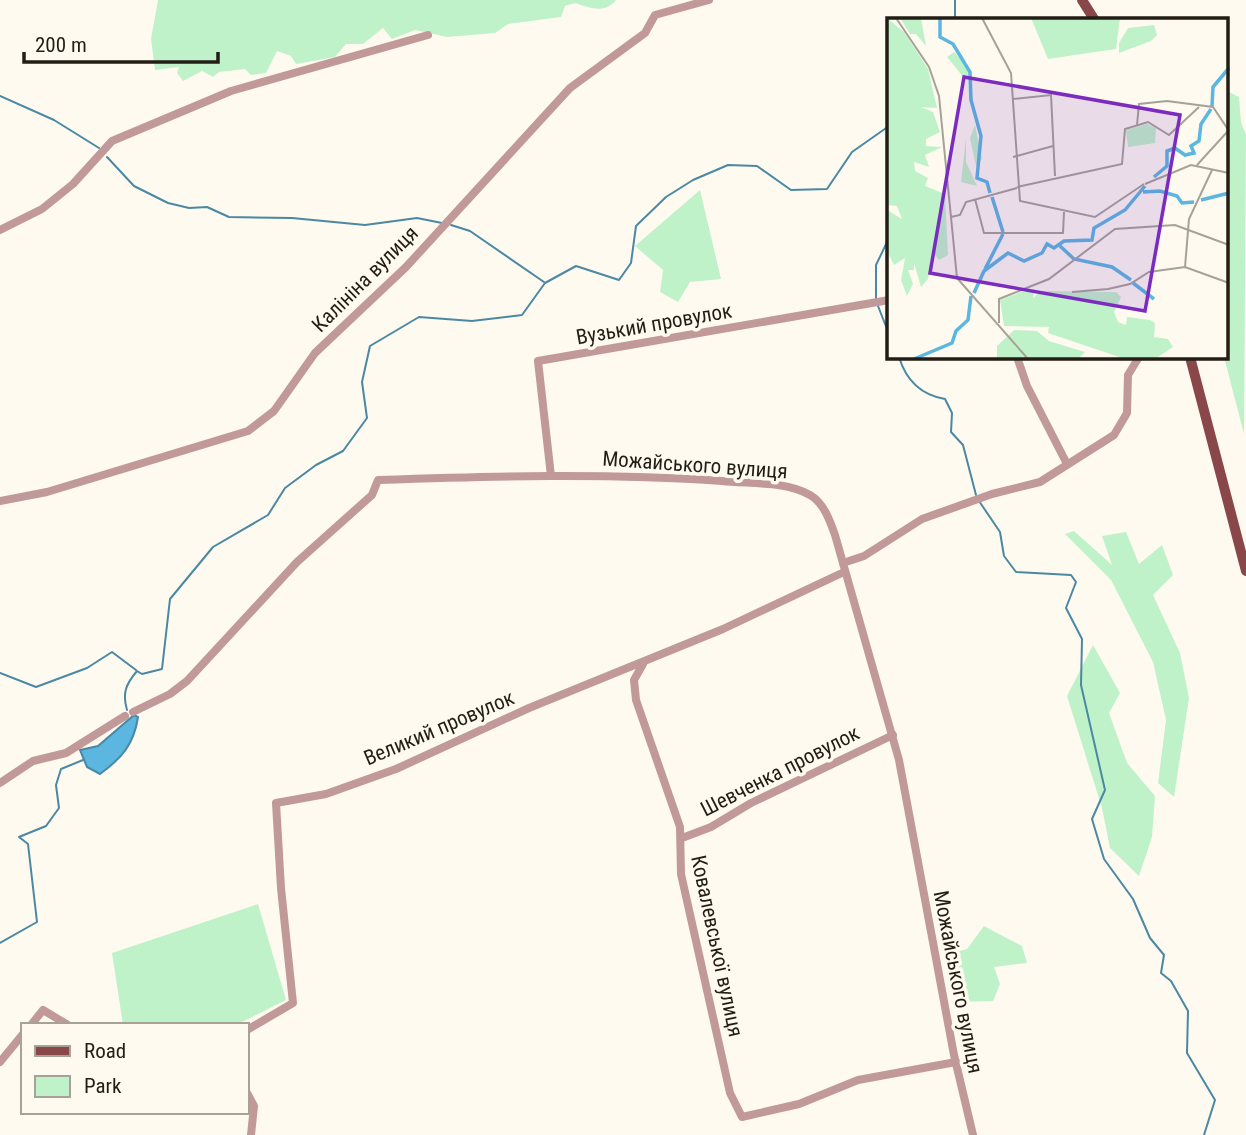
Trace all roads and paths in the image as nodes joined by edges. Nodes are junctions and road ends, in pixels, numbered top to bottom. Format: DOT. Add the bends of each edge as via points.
graph roads {
  1 [pos="709,0"];
  2 [pos="1082,0"];
  3 [pos="1093,18"];
  4 [pos="428,35"];
  5 [pos="0,230"];
  6 [pos="887,300"];
  7 [pos="1018,359"];
  8 [pos="1138,359"];
  9 [pos="1191,359"];
  10 [pos="1067,464"];
  11 [pos="551,476"];
  12 [pos="0,501"];
  13 [pos="843,567"];
  14 [pos="1246,571"];
  15 [pos="643,664"];
  16 [pos="892,735"];
  17 [pos="0,783"];
  18 [pos="682,838"];
  19 [pos="33,1023"];
  20 [pos="65,1023"];
  21 [pos="248,1029"];
  22 [pos="21,1036"];
  23 [pos="0,1062"];
  24 [pos="956,1062"];
  25 [pos="248,1095"];
  26 [pos="251,1135"];
  27 [pos="974,1135"];
  1 -- 12 [label="street, Калініна вулиця" via="654,15 645,33 570,88 406,267 315,353 274,411 248,431 47,492"];
  2 -- 3 [label="main road"];
  4 -- 5 [label="street" via="231,91 112,141 73,184 42,209"];
  6 -- 11 [label="street, Вузький провулок" via="538,361"];
  7 -- 10 [label="street"];
  8 -- 10 [label="street, Великий провулок" via="1128,375 1127,413 1114,435"];
  9 -- 14 [label="main road"];
  10 -- 13 [label="street, Великий провулок" via="1029,487 992,494 922,519"];
  11 -- 13 [label="street, Можайського вулиця" via="676,478 792,487 814,497 825,512"];
  11 -- 17 [label="street, Можайського вулиця" via="377,480 372,495 297,562 187,681 66,753 33,761"];
  13 -- 15 [label="street, Великий провулок"];
  13 -- 16 [label="street, Можайського вулиця"];
  15 -- 18 [label="street, Ковалевської вулиця" via="634,680 636,701"];
  15 -- 21 [label="street, Великий провулок" via="528,708 396,769 326,794 276,803 293,1003"];
  16 -- 18 [label="street, Шевченка провулок"];
  16 -- 24 [label="street, Можайського вулиця"];
  18 -- 24 [label="street, Ковалевської вулиця" via="681,874 730,1093 742,1117 799,1104 859,1080"];
  19 -- 20 [label="street" via="43,1010"];
  22 -- 23 [label="street"];
  24 -- 27 [label="street, Можайського вулиця"];
  25 -- 26 [label="street" via="254,1106"];
}
